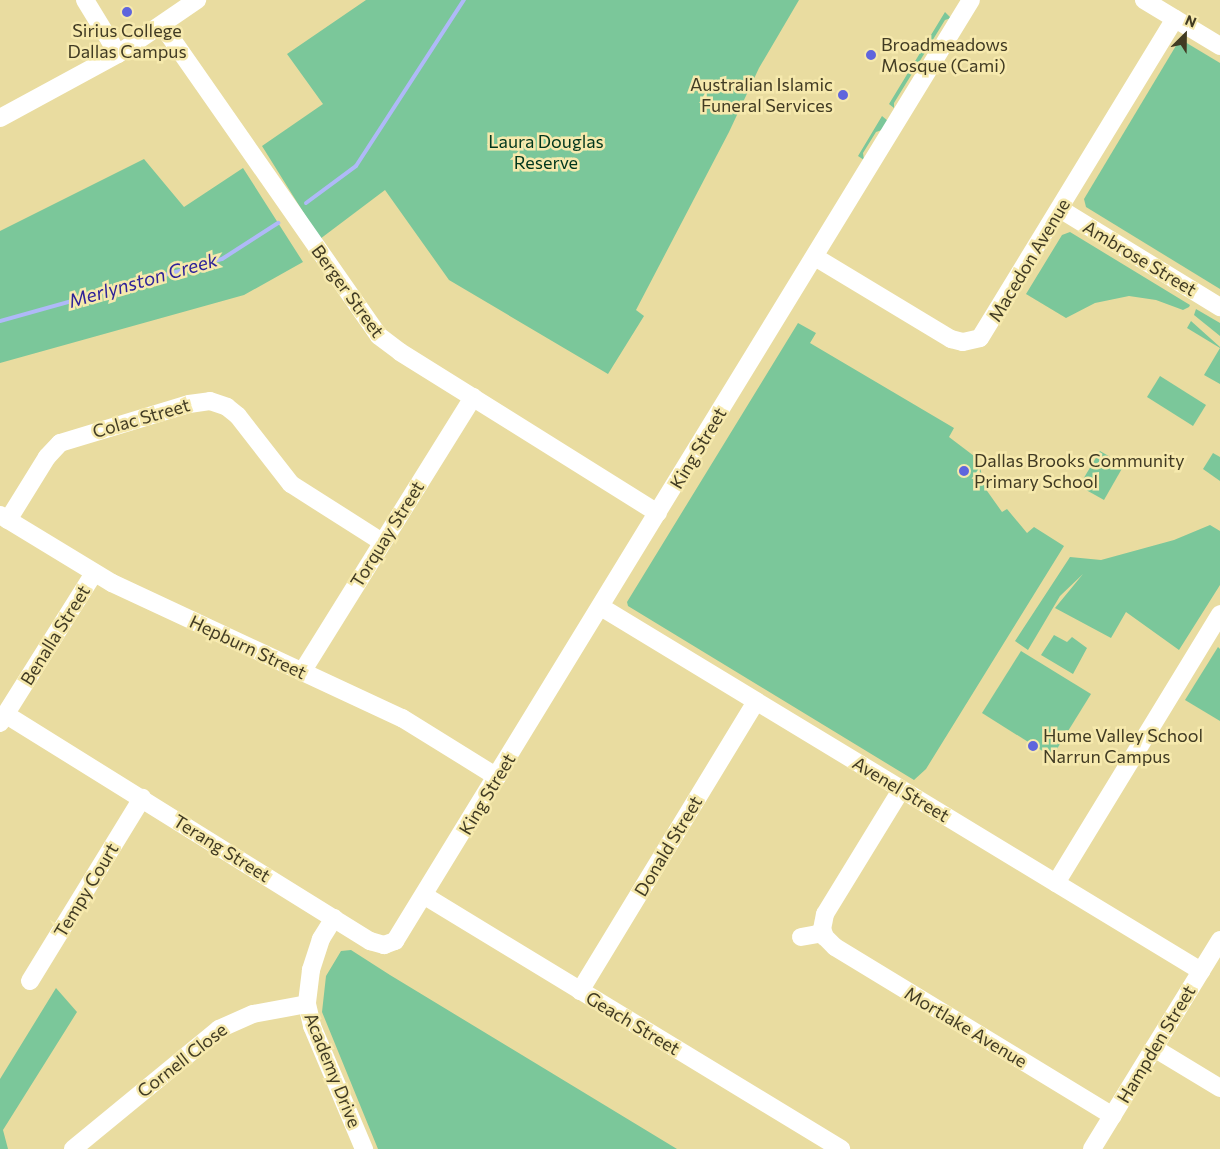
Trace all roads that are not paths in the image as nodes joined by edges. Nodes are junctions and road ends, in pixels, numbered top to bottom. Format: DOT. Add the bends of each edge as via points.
graph roads {
  1 [pos="85,0"];
  2 [pos="197,0"];
  3 [pos="971,0"];
  4 [pos="1144,0"];
  5 [pos="1175,19"];
  6 [pos="162,24"];
  7 [pos="1220,46"];
  8 [pos="118,54"];
  9 [pos="0,118"];
  10 [pos="1060,209"];
  11 [pos="815,257"];
  12 [pos="1220,307"];
  13 [pos="473,397"];
  14 [pos="658,513"];
  15 [pos="4,517"];
  16 [pos="382,542"];
  17 [pos="94,573"];
  18 [pos="601,607"];
  19 [pos="1220,614"];
  20 [pos="302,672"];
  21 [pos="756,701"];
  22 [pos="3,718"];
  23 [pos="497,777"];
  24 [pos="901,790"];
  25 [pos="142,798"];
  26 [pos="1056,883"];
  27 [pos="425,896"];
  28 [pos="339,921"];
  29 [pos="823,933"];
  30 [pos="801,937"];
  31 [pos="1220,940"];
  32 [pos="1201,971"];
  33 [pos="30,981"];
  34 [pos="580,990"];
  35 [pos="307,1004"];
  36 [pos="1154,1048"];
  37 [pos="1220,1088"];
  38 [pos="1113,1116"];
  39 [pos="73,1149"];
  40 [pos="364,1149"];
  41 [pos="841,1149"];
  42 [pos="1092,1149"];
  1 -- 8 [label="street"];
  2 -- 6 [label="street"];
  3 -- 11 [label="street, King Street"];
  4 -- 5 [label="street"];
  5 -- 7 [label="street"];
  5 -- 10 [label="street, Macedon Avenue"];
  6 -- 8 [label="street"];
  6 -- 13 [label="street, Berger Street" via="379,336"];
  8 -- 9 [label="street"];
  10 -- 11 [label="street, Macedon Avenue" via="986,331 970,342 951,339"];
  10 -- 12 [label="street, Ambrose Street"];
  11 -- 14 [label="street, King Street"];
  13 -- 14 [label="street, Berger Street"];
  13 -- 16 [label="street, Torquay Street"];
  14 -- 18 [label="street, King Street"];
  15 -- 16 [label="street, Colac Street" via="60,443 189,404 210,401 227,407 238,416 291,484"];
  15 -- 17 [label="street, Hepburn Street"];
  16 -- 20 [label="street, Torquay Street"];
  17 -- 20 [label="street, Hepburn Street"];
  17 -- 22 [label="street, Benalla Street"];
  18 -- 21 [label="street, Avenel Street"];
  18 -- 23 [label="street, King Street"];
  19 -- 26 [label="street"];
  20 -- 23 [label="street, Hepburn Street" via="402,718"];
  21 -- 24 [label="street, Avenel Street"];
  21 -- 34 [label="street, Donald Street"];
  22 -- 25 [label="street, Terang Street"];
  23 -- 27 [label="street, King Street"];
  24 -- 26 [label="street, Avenel Street"];
  24 -- 29 [label="street" via="825,914"];
  25 -- 28 [label="street, Terang Street"];
  25 -- 33 [label="street, Tempy Court"];
  26 -- 32 [label="street, Avenel Street"];
  27 -- 28 [label="street, Terang Street" via="400,936 390,944 378,944"];
  27 -- 34 [label="street, Geach Street"];
  28 -- 35 [label="street, Academy Drive" via="315,961 307,983"];
  29 -- 30 [label="street"];
  29 -- 38 [label="street, Mortlake Avenue" via="835,947"];
  31 -- 32 [label="street, Hampden Street"];
  32 -- 36 [label="street, Hampden Street"];
  34 -- 41 [label="street, Geach Street"];
  35 -- 39 [label="street, Cornell Close" via="253,1014 219,1029"];
  35 -- 40 [label="street, Academy Drive" via="312,1026"];
  36 -- 37 [label="street"];
  36 -- 38 [label="street, Hampden Street"];
  38 -- 42 [label="street, Hampden Street"];
}
